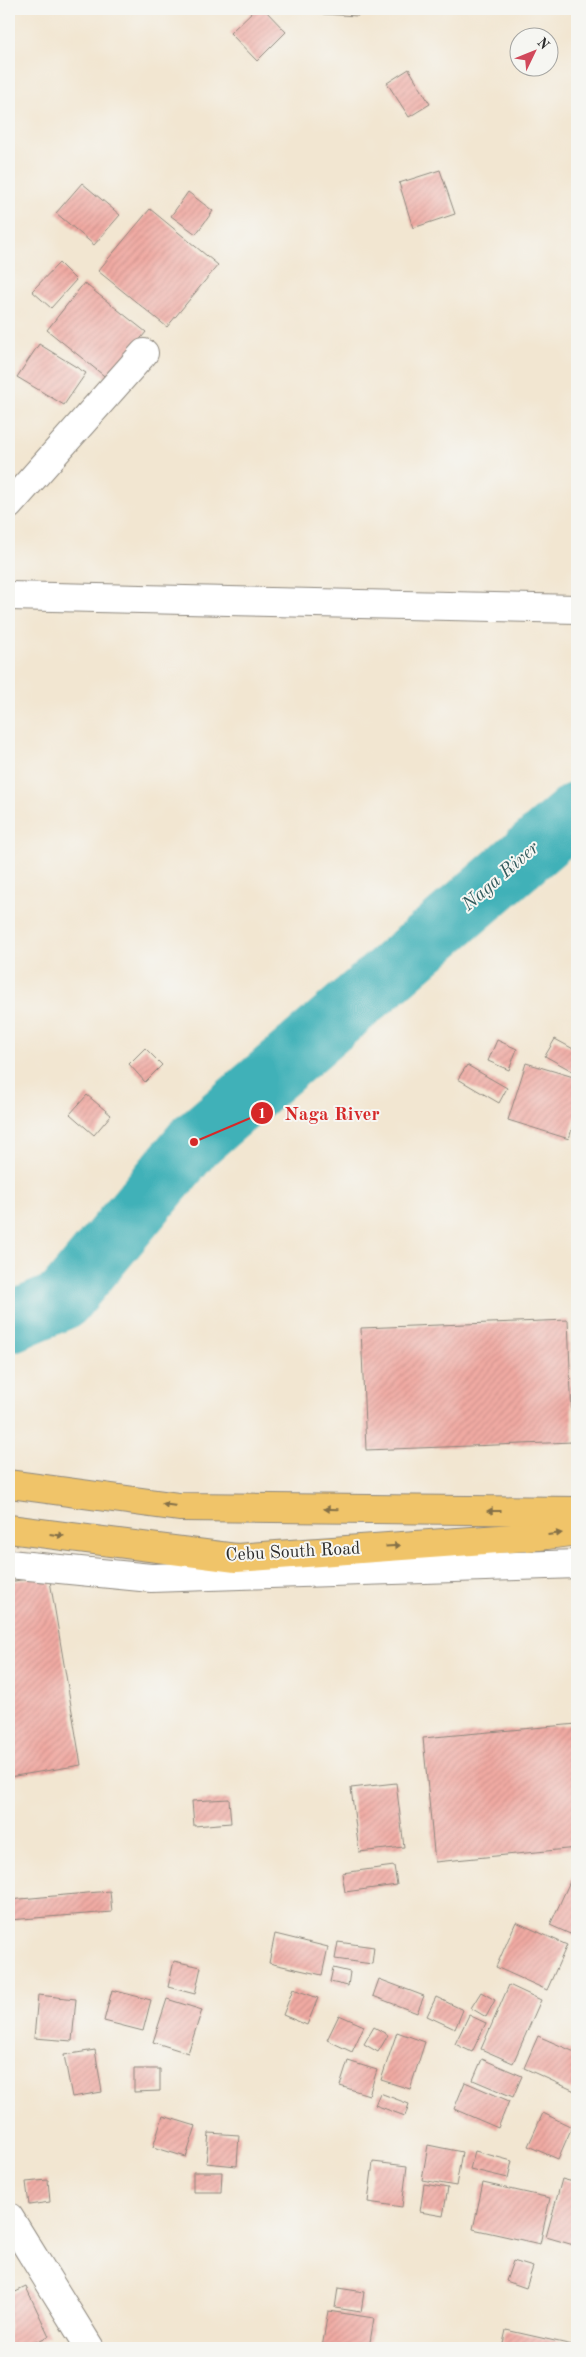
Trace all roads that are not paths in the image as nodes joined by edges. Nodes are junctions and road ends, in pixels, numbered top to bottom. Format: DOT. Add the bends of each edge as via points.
graph roads {
  1 [pos="144,353"];
  2 [pos="9,505"];
  3 [pos="9,596"];
  4 [pos="577,609"];
  5 [pos="9,1484"];
  6 [pos="577,1511"];
  7 [pos="9,1529"];
  8 [pos="577,1531"];
  9 [pos="9,1564"];
  10 [pos="577,1564"];
  11 [pos="9,2217"];
  12 [pos="90,2348"];
  1 -- 2 [label="street"];
  3 -- 4 [label="street"];
  6 -- 5 [label="highway, one-way" via="179,1507"];
  7 -- 8 [label="highway, Cebu South Road, one-way" via="236,1558"];
  9 -- 10 [label="street" via="151,1578"];
  11 -- 12 [label="street"];
}
